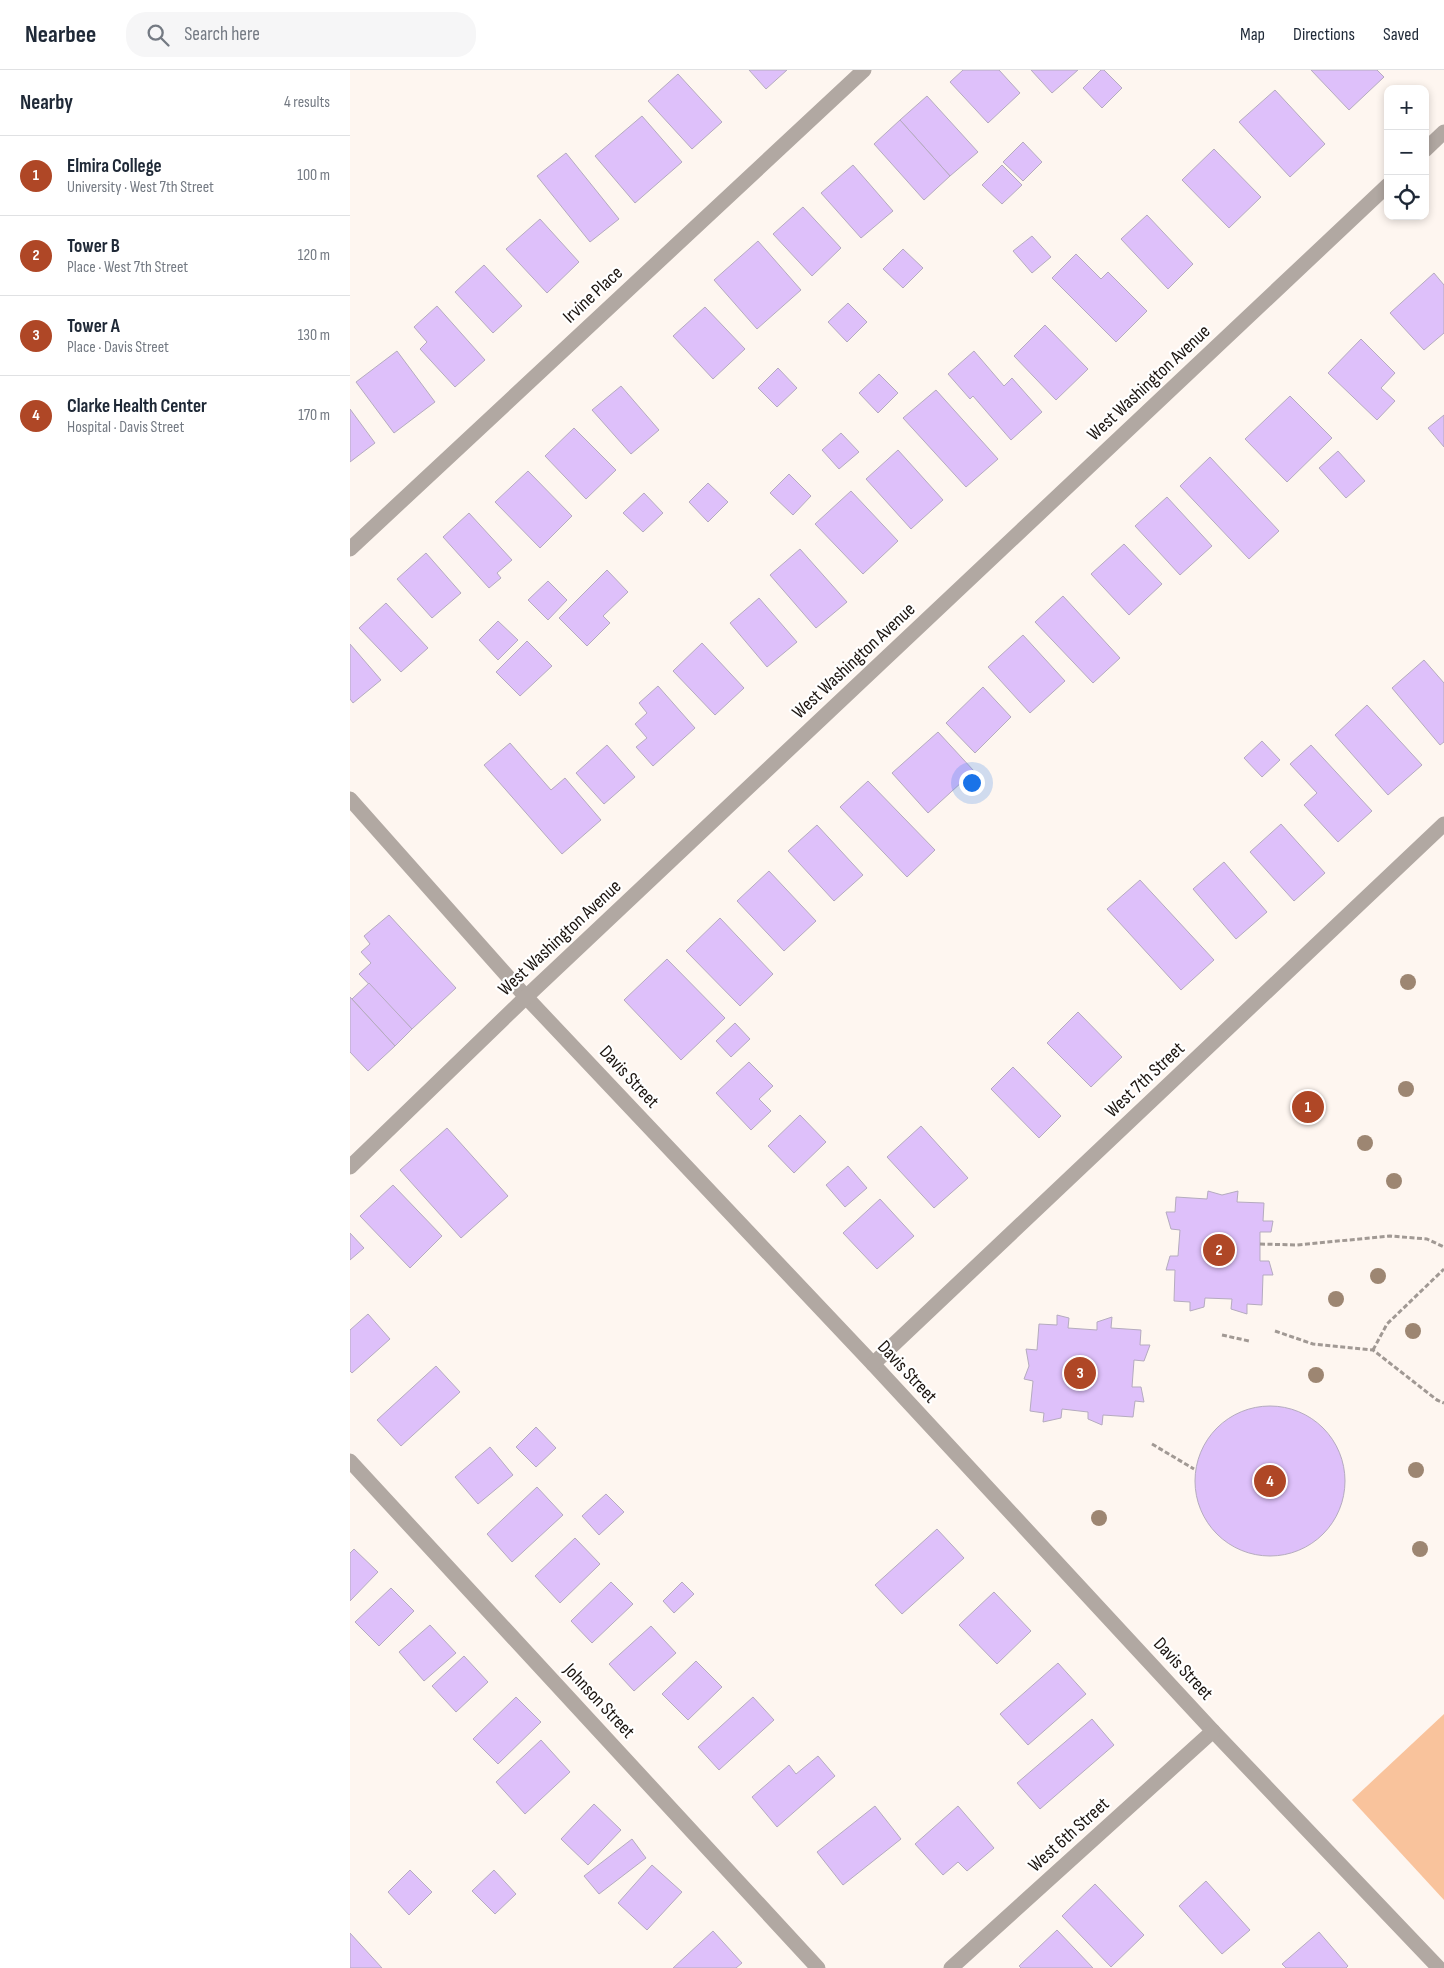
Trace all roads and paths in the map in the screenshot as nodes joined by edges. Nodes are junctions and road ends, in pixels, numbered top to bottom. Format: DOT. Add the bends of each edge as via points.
graph roads {
  1 [pos="864,70"];
  2 [pos="1444,132"];
  3 [pos="1429,146"];
  4 [pos="1384,189"];
  5 [pos="350,548"];
  6 [pos="350,799"];
  7 [pos="1444,824"];
  8 [pos="526,997"];
  9 [pos="350,1167"];
  10 [pos="1260,1244"];
  11 [pos="1444,1247"];
  12 [pos="1444,1268"];
  13 [pos="1275,1331"];
  14 [pos="1222,1335"];
  15 [pos="1249,1341"];
  16 [pos="1373,1350"];
  17 [pos="872,1364"];
  18 [pos="1444,1403"];
  19 [pos="1152,1444"];
  20 [pos="350,1461"];
  21 [pos="1194,1469"];
  22 [pos="1213,1731"];
  23 [pos="818,1968"];
  24 [pos="951,1968"];
  25 [pos="1439,1968"];
  1 -- 5 [label="street, Irvine Place"];
  2 -- 3 [label="street"];
  4 -- 8 [label="street, West Washington Avenue"];
  6 -- 8 [label="street, Davis Street"];
  7 -- 17 [label="street, West 7th Street"];
  8 -- 9 [label="street, West Washington Avenue"];
  8 -- 17 [label="street, Davis Street"];
  10 -- 11 [label="path" via="1297,1245 1390,1236 1427,1239"];
  12 -- 16 [label="path" via="1387,1324"];
  13 -- 16 [label="path" via="1313,1344"];
  14 -- 15 [label="path"];
  16 -- 18 [label="path"];
  17 -- 22 [label="street, Davis Street"];
  19 -- 21 [label="path"];
  20 -- 23 [label="street, Johnson Street"];
  22 -- 24 [label="street, West 6th Street"];
  22 -- 25 [label="street, Davis Street"];
}
